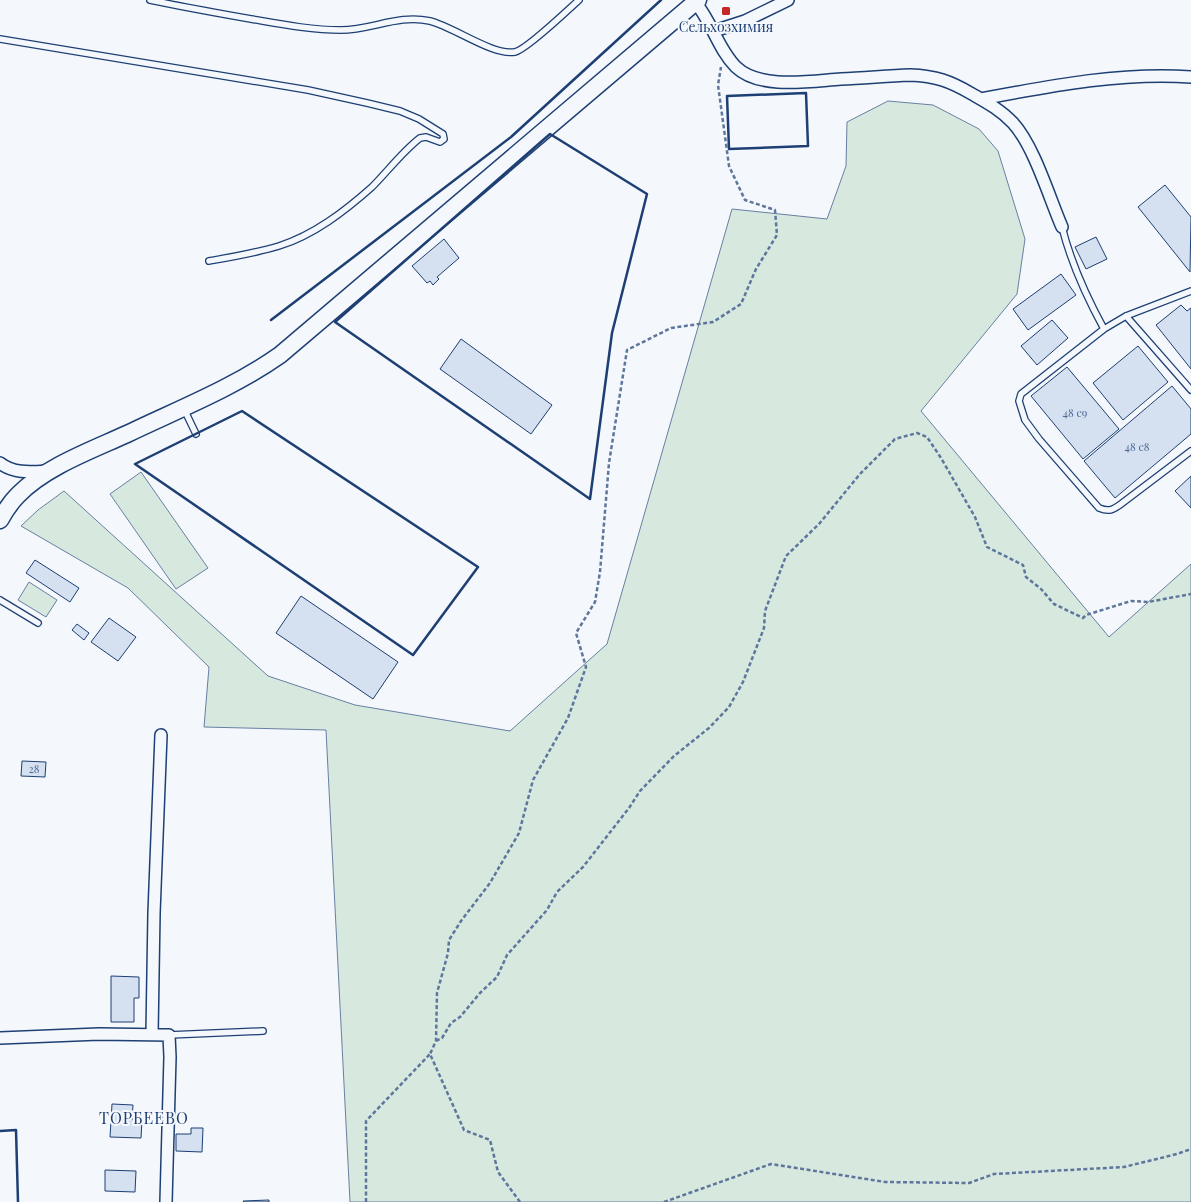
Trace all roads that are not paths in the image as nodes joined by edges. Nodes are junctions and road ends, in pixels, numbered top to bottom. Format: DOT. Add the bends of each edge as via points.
graph roads {
  1 [pos="150,0"];
  2 [pos="579,0"];
  3 [pos="788,0"];
  4 [pos="696,1"];
  5 [pos="714,31"];
  6 [pos="0,39"];
  7 [pos="1191,77"];
  8 [pos="981,99"];
  9 [pos="1062,227"];
  10 [pos="208,260"];
  11 [pos="1191,291"];
  12 [pos="1126,316"];
  13 [pos="1104,329"];
  14 [pos="1191,390"];
  15 [pos="183,408"];
  16 [pos="196,434"];
  17 [pos="1191,452"];
  18 [pos="0,463"];
  19 [pos="52,471"];
  20 [pos="0,520"];
  21 [pos="0,600"];
  22 [pos="38,622"];
  23 [pos="161,735"];
  24 [pos="263,1031"];
  25 [pos="152,1034"];
  26 [pos="169,1035"];
  27 [pos="0,1038"];
  28 [pos="166,1202"];
  1 -- 2 [label="lane" via="323,29 360,28 398,19 421,20 442,25 508,52 521,50"];
  3 -- 5 [label="street" via="745,21"];
  4 -- 5 [label="street"];
  4 -- 15 [label="main road" via="294,344 253,372"];
  5 -- 8 [label="street" via="732,62 752,77 792,82 930,76 954,84"];
  6 -- 10 [label="lane" via="359,101 400,111 443,134 444,139 440,142 420,138 352,204 306,235 281,246"];
  7 -- 8 [label="street" via="1151,75 1114,78"];
  8 -- 9 [label="street" via="1012,122 1025,140"];
  9 -- 13 [label="lane" via="1068,252"];
  11 -- 12 [label="lane"];
  12 -- 13 [label="lane"];
  12 -- 14 [label="lane"];
  13 -- 17 [label="lane" via="1021,394 1019,401 1025,420 1099,508 1106,511 1121,504"];
  15 -- 16 [label="lane"];
  15 -- 19 [label="main road"];
  18 -- 19 [label="street" via="8,470"];
  19 -- 20 [label="main road" via="18,495"];
  21 -- 22 [label="lane"];
  23 -- 25 [label="street"];
  24 -- 26 [label="lane"];
  25 -- 26 [label="street"];
  25 -- 27 [label="street"];
  26 -- 28 [label="street"];
}
